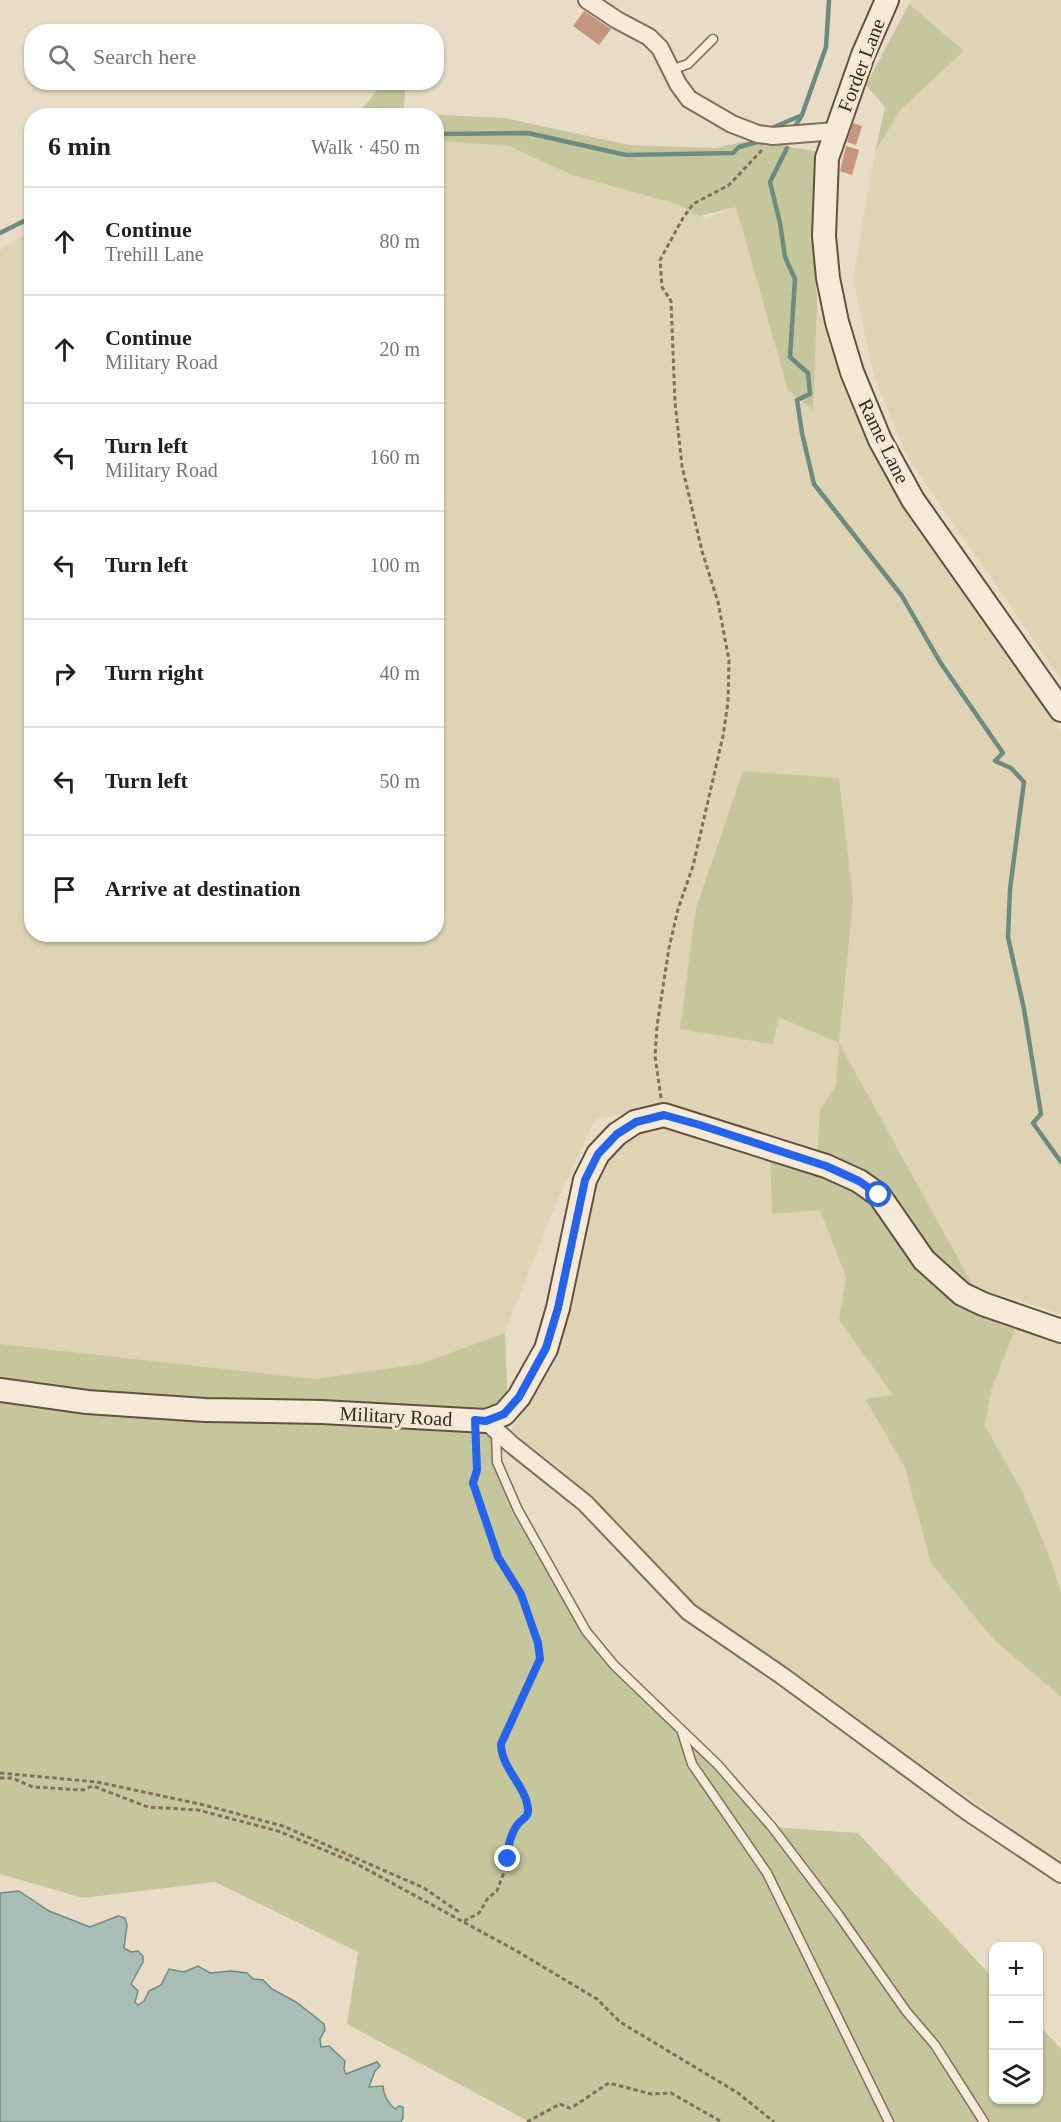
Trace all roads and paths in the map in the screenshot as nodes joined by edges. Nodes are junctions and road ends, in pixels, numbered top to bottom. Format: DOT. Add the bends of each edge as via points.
graph roads {
  1 [pos="586,0"];
  2 [pos="886,0"];
  3 [pos="712,39"];
  4 [pos="671,70"];
  5 [pos="836,131"];
  6 [pos="772,136"];
  7 [pos="1061,710"];
  8 [pos="664,1115"];
  9 [pos="1061,1331"];
  10 [pos="0,1390"];
  11 [pos="486,1424"];
  12 [pos="681,1729"];
  13 [pos="0,1773"];
  14 [pos="0,1778"];
  15 [pos="1061,1874"];
  16 [pos="459,1912"];
  17 [pos="463,1922"];
  18 [pos="527,2122"];
  19 [pos="722,2122"];
  20 [pos="774,2122"];
  21 [pos="889,2122"];
  22 [pos="984,2122"];
  1 -- 4 [label="street" via="649,37 660,48"];
  2 -- 5 [label="street, Forder Lane"];
  3 -- 4 [label="lane" via="688,64"];
  4 -- 6 [label="street" via="689,99 706,111 740,128"];
  5 -- 6 [label="street"];
  5 -- 7 [label="street, Rame Lane" via="827,158 824,236 828,278 852,372 880,440 913,500"];
  6 -- 8 [label="path" via="729,185 693,204 660,260 662,287 671,301 682,466 729,660 723,736 693,866 669,948 657,1026 655,1056"];
  8 -- 9 [label="street" via="826,1166 859,1181 879,1195 924,1260 962,1294"];
  8 -- 11 [label="street" via="636,1122 617,1134 598,1154 585,1180 546,1348 519,1397 504,1414"];
  10 -- 11 [label="street, Military Road" via="87,1402"];
  11 -- 12 [label="lane" via="518,1510 586,1631 614,1665"];
  11 -- 15 [label="street" via="585,1503 689,1611 968,1812"];
  11 -- 17 [label="path" via="473,1483 498,1557 521,1594 540,1659 501,1744 501,1754 528,1809 526,1818 517,1824 497,1891 480,1913"];
  12 -- 21 [label="lane" via="692,1764 767,1873"];
  12 -- 22 [label="lane" via="772,1827 935,2045"];
  13 -- 16 [label="path" via="97,1782 283,1826 424,1888"];
  14 -- 17 [label="path" via="12,1778 33,1787 83,1790 93,1786 148,1807 198,1810 278,1831 355,1863"];
  17 -- 20 [label="path" via="597,2000 620,2022 738,2093"];
  18 -- 19 [label="path" via="560,2104 570,2108 577,2105 609,2083 651,2094 670,2093"];
}
